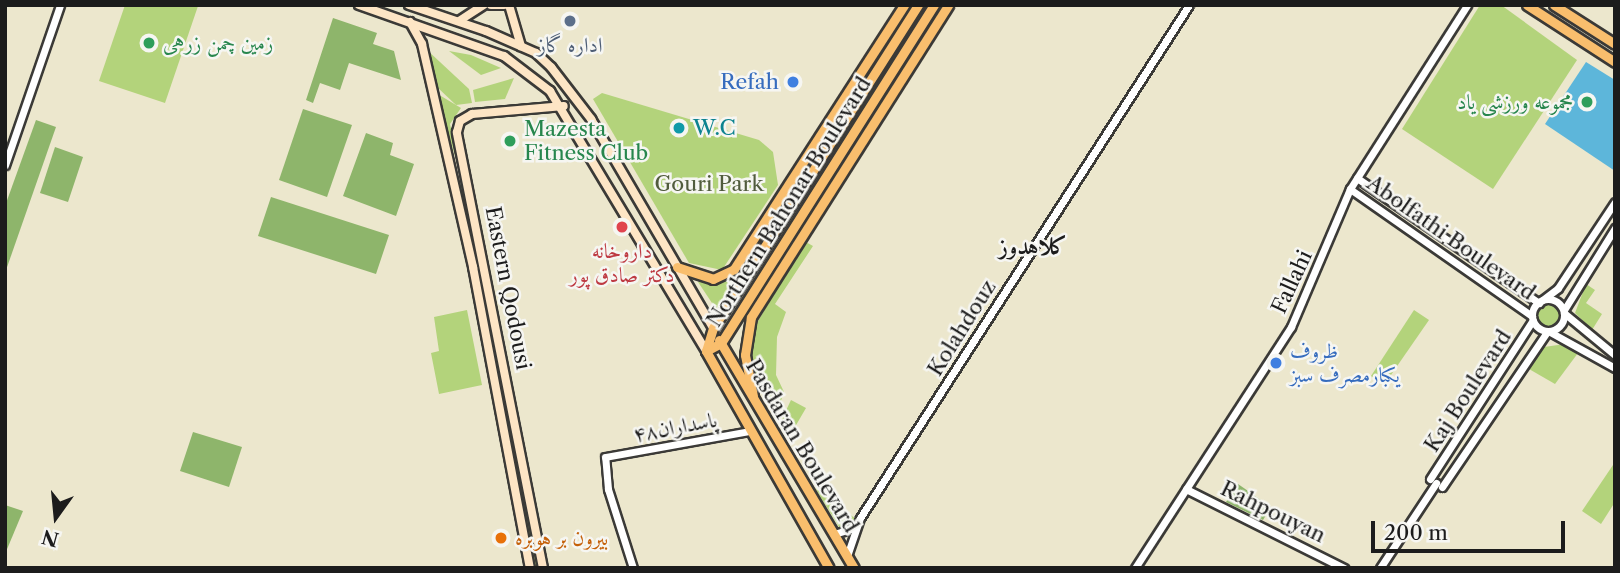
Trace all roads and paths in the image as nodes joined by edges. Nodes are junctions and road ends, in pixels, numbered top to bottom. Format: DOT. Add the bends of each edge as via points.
graph roads {
  1 [pos="60,5"];
  2 [pos="359,5"];
  3 [pos="409,5"];
  4 [pos="484,5"];
  5 [pos="491,5"];
  6 [pos="507,5"];
  7 [pos="904,5"];
  8 [pos="918,5"];
  9 [pos="934,5"];
  10 [pos="948,5"];
  11 [pos="1189,5"];
  12 [pos="1467,5"];
  13 [pos="1527,5"];
  14 [pos="1554,5"];
  15 [pos="458,21"];
  16 [pos="410,22"];
  17 [pos="1615,44"];
  18 [pos="521,46"];
  19 [pos="1615,62"];
  20 [pos="865,65"];
  21 [pos="897,86"];
  22 [pos="564,106"];
  23 [pos="851,112"];
  24 [pos="865,114"];
  25 [pos="5,166"];
  26 [pos="812,174"];
  27 [pos="1357,178"];
  28 [pos="823,181"];
  29 [pos="1350,189"];
  30 [pos="470,190"];
  31 [pos="455,192"];
  32 [pos="1615,202"];
  33 [pos="1615,228"];
  34 [pos="790,231"];
  35 [pos="772,236"];
  36 [pos="1446,240"];
  37 [pos="749,250"];
  38 [pos="1439,250"];
  39 [pos="784,264"];
  40 [pos="677,267"];
  41 [pos="764,272"];
  42 [pos="1558,288"];
  43 [pos="1527,294"];
  44 [pos="1570,295"];
  45 [pos="1540,302"];
  46 [pos="1518,305"];
  47 [pos="1564,312"];
  48 [pos="1532,318"];
  49 [pos="713,328"];
  50 [pos="1548,332"];
  51 [pos="1526,334"];
  52 [pos="1587,336"];
  53 [pos="721,343"];
  54 [pos="1538,343"];
  55 [pos="1579,344"];
  56 [pos="706,351"];
  57 [pos="1615,355"];
  58 [pos="1615,368"];
  59 [pos="753,396"];
  60 [pos="1469,419"];
  61 [pos="1481,428"];
  62 [pos="750,431"];
  63 [pos="1436,483"];
  64 [pos="1186,489"];
  65 [pos="854,528"];
  66 [pos="834,534"];
  67 [pos="847,556"];
  68 [pos="530,568"];
  69 [pos="543,568"];
  70 [pos="633,568"];
  71 [pos="829,568"];
  72 [pos="853,568"];
  73 [pos="1135,568"];
  74 [pos="1344,568"];
  75 [pos="1380,568"];
  1 -- 25 [label="street"];
  2 -- 16 [label="main road"];
  3 -- 15 [label="main road"];
  4 -- 15 [label="main road"];
  5 -- 6 [label="main road"];
  6 -- 18 [label="main road"];
  7 -- 20 [label="main road"];
  8 -- 23 [label="main road, Northern Bahonar Boulevard"];
  9 -- 24 [label="main road, Northern Bahonar Boulevard"];
  10 -- 21 [label="main road"];
  11 -- 65 [label="street, Kolahdouz"];
  12 -- 27 [label="street, Fallahi"];
  13 -- 19 [label="main road"];
  14 -- 17 [label="main road"];
  15 -- 18 [label="main road"];
  16 -- 22 [label="main road" via="523,66"];
  16 -- 31 [label="main road, Eastern Qodousi" via="420,38"];
  18 -- 40 [label="main road" via="551,67 591,119"];
  20 -- 23 [label="main road"];
  20 -- 37 [label="main road"];
  21 -- 24 [label="main road"];
  21 -- 39 [label="main road"];
  22 -- 30 [label="main road, Eastern Qodousi" via="460,121"];
  22 -- 56 [label="main road"];
  23 -- 26 [label="main road, Northern Bahonar Boulevard"];
  24 -- 28 [label="main road, Northern Bahonar Boulevard"];
  26 -- 28 [label="main road"];
  26 -- 35 [label="main road, Northern Bahonar Boulevard"];
  27 -- 29 [label="street, Fallahi"];
  27 -- 36 [label="street, Abolfathi Boulevard"];
  28 -- 34 [label="main road, Northern Bahonar Boulevard"];
  29 -- 38 [label="street, Abolfathi Boulevard"];
  29 -- 64 [label="street, Fallahi" via="1307,296"];
  30 -- 31 [label="main road"];
  30 -- 69 [label="main road, Eastern Qodousi"];
  31 -- 68 [label="main road, Eastern Qodousi"];
  32 -- 42 [label="street"];
  33 -- 44 [label="street"];
  34 -- 39 [label="main road"];
  34 -- 41 [label="main road, Northern Bahonar Boulevard"];
  35 -- 37 [label="main road"];
  35 -- 49 [label="main road, Northern Bahonar Boulevard"];
  36 -- 38 [label="street"];
  36 -- 43 [label="street, Abolfathi Boulevard"];
  37 -- 40 [label="main road" via="722,277"];
  38 -- 46 [label="street, Abolfathi Boulevard"];
  39 -- 41 [label="main road"];
  39 -- 59 [label="main road" via="746,334"];
  40 -- 49 [label="main road"];
  41 -- 53 [label="main road, Northern Bahonar Boulevard"];
  42 -- 44 [label="street" via="1561,298"];
  42 -- 45 [label="street"];
  43 -- 45 [label="street, Abolfathi Boulevard"];
  43 -- 46 [label="street" via="1528,304"];
  44 -- 47 [label="street"];
  45 -- 47 [label="street" via="1554,300"];
  45 -- 48 [label="street"];
  46 -- 48 [label="street, Abolfathi Boulevard"];
  47 -- 50 [label="street" via="1562,324"];
  47 -- 52 [label="street"];
  48 -- 50 [label="street"];
  48 -- 51 [label="street, Kaj Boulevard"];
  49 -- 53 [label="main road, Pasdaran Boulevard"];
  49 -- 56 [label="main road, Northern Bahonar Boulevard"];
  50 -- 54 [label="street, Kaj Boulevard"];
  50 -- 55 [label="street"];
  51 -- 54 [label="street"];
  51 -- 60 [label="street, Kaj Boulevard"];
  52 -- 55 [label="street" via="1577,334"];
  52 -- 57 [label="street"];
  53 -- 56 [label="main road, Northern Bahonar Boulevard"];
  53 -- 59 [label="main road, Pasdaran Boulevard"];
  54 -- 61 [label="street, Kaj Boulevard"];
  55 -- 58 [label="street"];
  56 -- 62 [label="main road, Pasdaran Boulevard"];
  59 -- 66 [label="main road, Pasdaran Boulevard"];
  60 -- 61 [label="street"];
  60 -- 63 [label="street, Kaj Boulevard"];
  61 -- 63 [label="street, Kaj Boulevard"];
  62 -- 70 [label="street, پاسداران۴۸" via="605,457 608,489"];
  62 -- 71 [label="main road, Pasdaran Boulevard"];
  63 -- 75 [label="street, Kaj Boulevard"];
  64 -- 73 [label="street, Fallahi"];
  64 -- 74 [label="street, Rahpouyan"];
  65 -- 66 [label="street"];
  65 -- 67 [label="street, Kolahdouz"];
  66 -- 67 [label="main road, Pasdaran Boulevard"];
  67 -- 72 [label="main road, Pasdaran Boulevard"];
}
